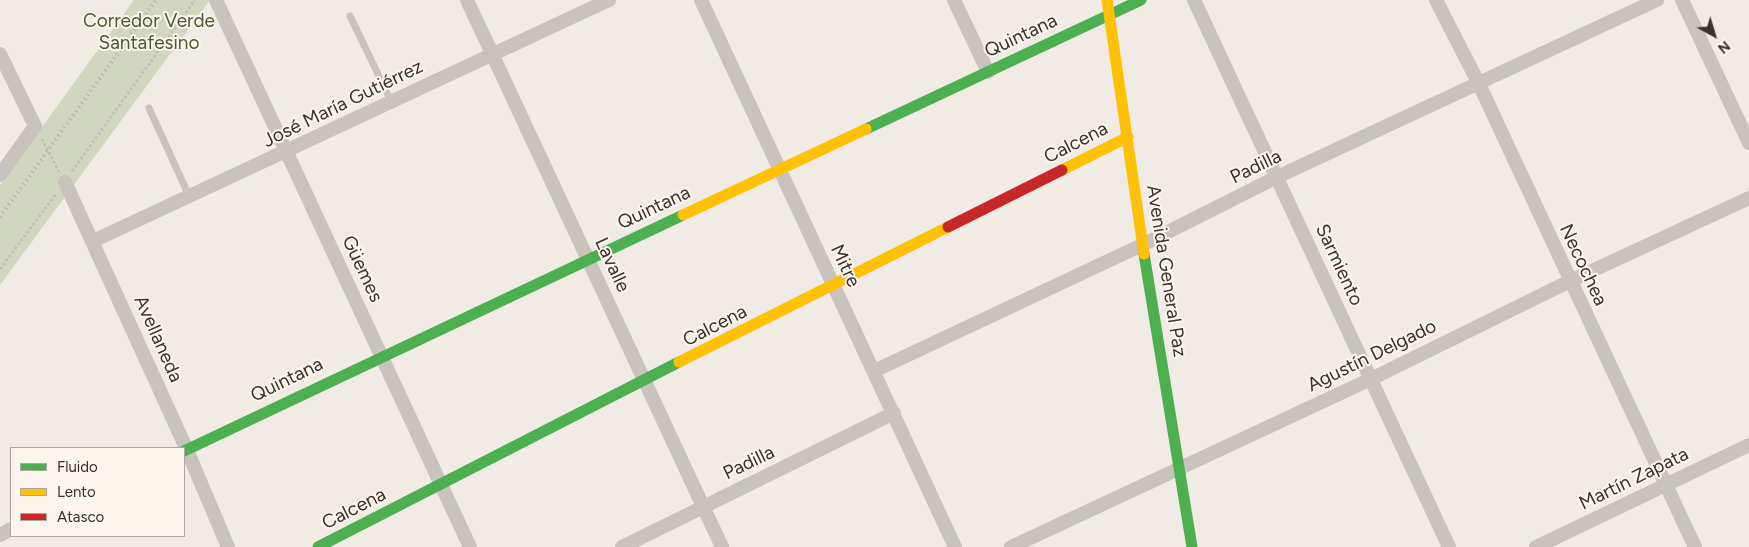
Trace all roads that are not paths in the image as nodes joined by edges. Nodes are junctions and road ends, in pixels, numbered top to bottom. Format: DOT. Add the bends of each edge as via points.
graph roads {
  1 [pos="467,0"];
  2 [pos="609,0"];
  3 [pos="702,0"];
  4 [pos="954,0"];
  5 [pos="1108,0"];
  6 [pos="1141,0"];
  7 [pos="1194,0"];
  8 [pos="1436,0"];
  9 [pos="1656,0"];
  10 [pos="1682,0"];
  11 [pos="218,3"];
  12 [pos="1109,14"];
  13 [pos="350,16"];
  14 [pos="492,53"];
  15 [pos="0,54"];
  16 [pos="988,72"];
  17 [pos="1478,84"];
  18 [pos="391,101"];
  19 [pos="149,108"];
  20 [pos="1128,137"];
  21 [pos="1749,143"];
  22 [pos="286,152"];
  23 [pos="780,170"];
  24 [pos="0,175"];
  25 [pos="1278,177"];
  26 [pos="64,182"];
  27 [pos="189,196"];
  28 [pos="1749,198"];
  29 [pos="93,241"];
  30 [pos="1142,245"];
  31 [pos="589,259"];
  32 [pos="1570,280"];
  33 [pos="834,284"];
  34 [pos="382,356"];
  35 [pos="874,371"];
  36 [pos="1371,379"];
  37 [pos="644,382"];
  38 [pos="894,414"];
  39 [pos="1749,445"];
  40 [pos="184,447"];
  41 [pos="185,450"];
  42 [pos="1180,467"];
  43 [pos="1665,484"];
  44 [pos="443,485"];
  45 [pos="703,506"];
  46 [pos="228,547"];
  47 [pos="318,547"];
  48 [pos="470,547"];
  49 [pos="622,547"];
  50 [pos="722,547"];
  51 [pos="956,547"];
  52 [pos="1011,547"];
  53 [pos="1192,547"];
  54 [pos="1450,547"];
  55 [pos="1536,547"];
  56 [pos="1695,547"];
  1 -- 14 [label="street, Lavalle"];
  2 -- 14 [label="street, José María Gutiérrez"];
  3 -- 23 [label="street, Mitre"];
  4 -- 16 [label="street"];
  5 -- 12 [label="street, Avenida General Paz"];
  6 -- 12 [label="street, Quintana"];
  7 -- 25 [label="street, Sarmiento"];
  8 -- 17 [label="street, Necochea"];
  9 -- 17 [label="street, Padilla"];
  10 -- 21 [label="street"];
  11 -- 22 [label="street, Güemes"];
  12 -- 16 [label="street, Quintana"];
  12 -- 20 [label="street, Avenida General Paz"];
  13 -- 18 [label="lane"];
  14 -- 18 [label="street, José María Gutiérrez"];
  14 -- 31 [label="street, Lavalle"];
  15 -- 24 [label="street" via="36,126"];
  16 -- 23 [label="street, Quintana"];
  17 -- 25 [label="street, Padilla"];
  17 -- 32 [label="street, Necochea"];
  18 -- 22 [label="street, José María Gutiérrez"];
  19 -- 27 [label="lane"];
  20 -- 30 [label="street, Avenida General Paz"];
  20 -- 33 [label="street, Calcena"];
  22 -- 27 [label="street, José María Gutiérrez"];
  22 -- 34 [label="street, Güemes"];
  23 -- 31 [label="street, Quintana"];
  23 -- 33 [label="street, Mitre"];
  25 -- 30 [label="street, Padilla"];
  25 -- 36 [label="street, Sarmiento"];
  26 -- 29 [label="street, Avellaneda"];
  27 -- 29 [label="street, José María Gutiérrez"];
  28 -- 32 [label="street, Agustín Delgado"];
  29 -- 40 [label="street, Avellaneda"];
  30 -- 35 [label="street, Padilla"];
  30 -- 42 [label="street, Avenida General Paz"];
  31 -- 34 [label="street, Quintana"];
  31 -- 37 [label="street, Lavalle"];
  32 -- 36 [label="street, Agustín Delgado"];
  32 -- 43 [label="street, Necochea"];
  33 -- 35 [label="street, Mitre"];
  33 -- 37 [label="street, Calcena"];
  34 -- 41 [label="street, Quintana"];
  34 -- 44 [label="street, Güemes"];
  35 -- 38 [label="street, Mitre"];
  36 -- 42 [label="street, Agustín Delgado"];
  36 -- 54 [label="street, Sarmiento"];
  37 -- 44 [label="street, Calcena"];
  37 -- 45 [label="street, Lavalle"];
  38 -- 45 [label="street, Padilla"];
  38 -- 51 [label="street, Mitre"];
  39 -- 43 [label="street, Martín Zapata"];
  41 -- 46 [label="street, Avellaneda"];
  42 -- 52 [label="street, Agustín Delgado"];
  42 -- 53 [label="street, Avenida General Paz"];
  43 -- 55 [label="street, Martín Zapata"];
  43 -- 56 [label="street, Necochea"];
  44 -- 47 [label="street, Calcena"];
  44 -- 48 [label="street, Güemes"];
  45 -- 49 [label="street, Padilla"];
  45 -- 50 [label="street, Lavalle"];
}
